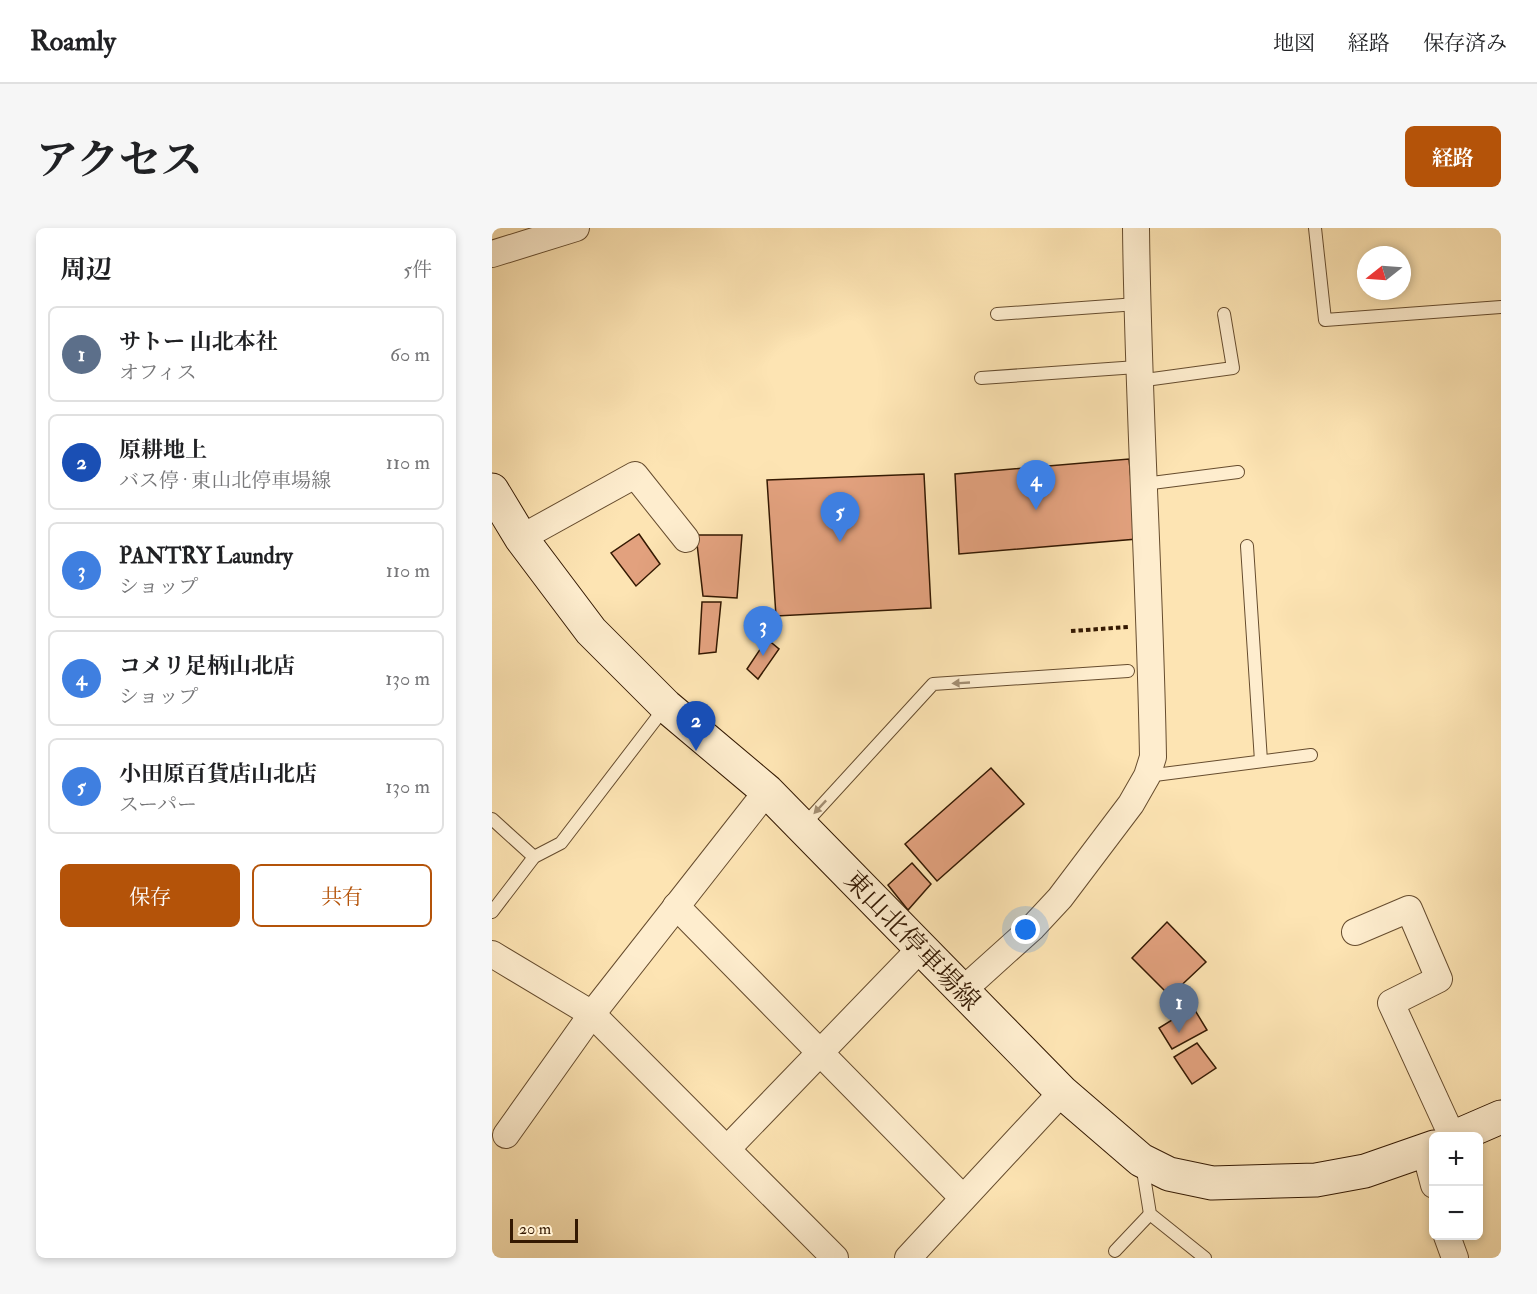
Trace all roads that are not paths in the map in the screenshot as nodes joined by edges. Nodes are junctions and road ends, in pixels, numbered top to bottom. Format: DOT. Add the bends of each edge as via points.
graph roads {
  1 [pos="576,228"];
  2 [pos="1136,228"];
  3 [pos="1315,228"];
  4 [pos="492,254"];
  5 [pos="1137,304"];
  6 [pos="1501,307"];
  7 [pos="997,314"];
  8 [pos="1224,315"];
  9 [pos="1137,374"];
  10 [pos="981,378"];
  11 [pos="1238,472"];
  12 [pos="1144,484"];
  13 [pos="492,491"];
  14 [pos="521,538"];
  15 [pos="686,538"];
  16 [pos="1247,546"];
  17 [pos="1128,671"];
  18 [pos="666,706"];
  19 [pos="1311,755"];
  20 [pos="1261,761"];
  21 [pos="1147,776"];
  22 [pos="766,791"];
  23 [pos="492,819"];
  24 [pos="802,827"];
  25 [pos="534,857"];
  26 [pos="676,906"];
  27 [pos="492,912"];
  28 [pos="1355,932"];
  29 [pos="920,949"];
  30 [pos="492,954"];
  31 [pos="962,991"];
  32 [pos="592,1014"];
  33 [pos="822,1053"];
  34 [pos="1062,1092"];
  35 [pos="1501,1117"];
  36 [pos="1433,1132"];
  37 [pos="1468,1132"];
  38 [pos="506,1135"];
  39 [pos="1429,1148"];
  40 [pos="727,1149"];
  41 [pos="1141,1160"];
  42 [pos="963,1198"];
  43 [pos="1150,1214"];
  44 [pos="1448,1240"];
  45 [pos="1115,1251"];
  46 [pos="835,1258"];
  47 [pos="908,1258"];
  48 [pos="1206,1258"];
  49 [pos="1455,1258"];
  1 -- 4 [label="street"];
  2 -- 5 [label="street"];
  3 -- 6 [label="lane" via="1325,320"];
  5 -- 7 [label="lane"];
  5 -- 9 [label="street"];
  8 -- 9 [label="lane" via="1233,368"];
  9 -- 10 [label="lane"];
  9 -- 12 [label="street"];
  11 -- 12 [label="lane"];
  12 -- 21 [label="street" via="1153,758"];
  13 -- 14 [label="main road, 東山北停車場線"];
  14 -- 15 [label="street" via="635,475"];
  14 -- 18 [label="main road, 東山北停車場線" via="591,631"];
  16 -- 20 [label="lane"];
  17 -- 24 [label="lane, one-way" via="933,684"];
  18 -- 22 [label="main road, 東山北停車場線"];
  18 -- 25 [label="lane" via="561,843"];
  19 -- 20 [label="lane"];
  20 -- 21 [label="lane"];
  21 -- 31 [label="street" via="1131,804 1059,898"];
  22 -- 24 [label="main road, 東山北停車場線"];
  22 -- 26 [label="street"];
  23 -- 25 [label="lane"];
  24 -- 29 [label="main road, 東山北停車場線"];
  25 -- 27 [label="lane"];
  26 -- 32 [label="street"];
  26 -- 33 [label="street"];
  28 -- 36 [label="street" via="1409,909 1439,979 1391,1003"];
  29 -- 31 [label="main road, 東山北停車場線"];
  29 -- 33 [label="street"];
  30 -- 32 [label="street"];
  31 -- 34 [label="main road, 東山北停車場線"];
  32 -- 38 [label="street"];
  32 -- 40 [label="street"];
  33 -- 40 [label="street"];
  33 -- 42 [label="street"];
  34 -- 41 [label="main road, 東山北停車場線"];
  34 -- 42 [label="street"];
  35 -- 37 [label="main road"];
  39 -- 41 [label="main road, 東山北停車場線" via="1365,1171 1316,1180 1212,1183 1169,1174"];
  40 -- 46 [label="street"];
  41 -- 43 [label="lane"];
  42 -- 47 [label="street"];
  43 -- 45 [label="lane"];
  43 -- 48 [label="lane"];
  44 -- 49 [label="street"];
}
